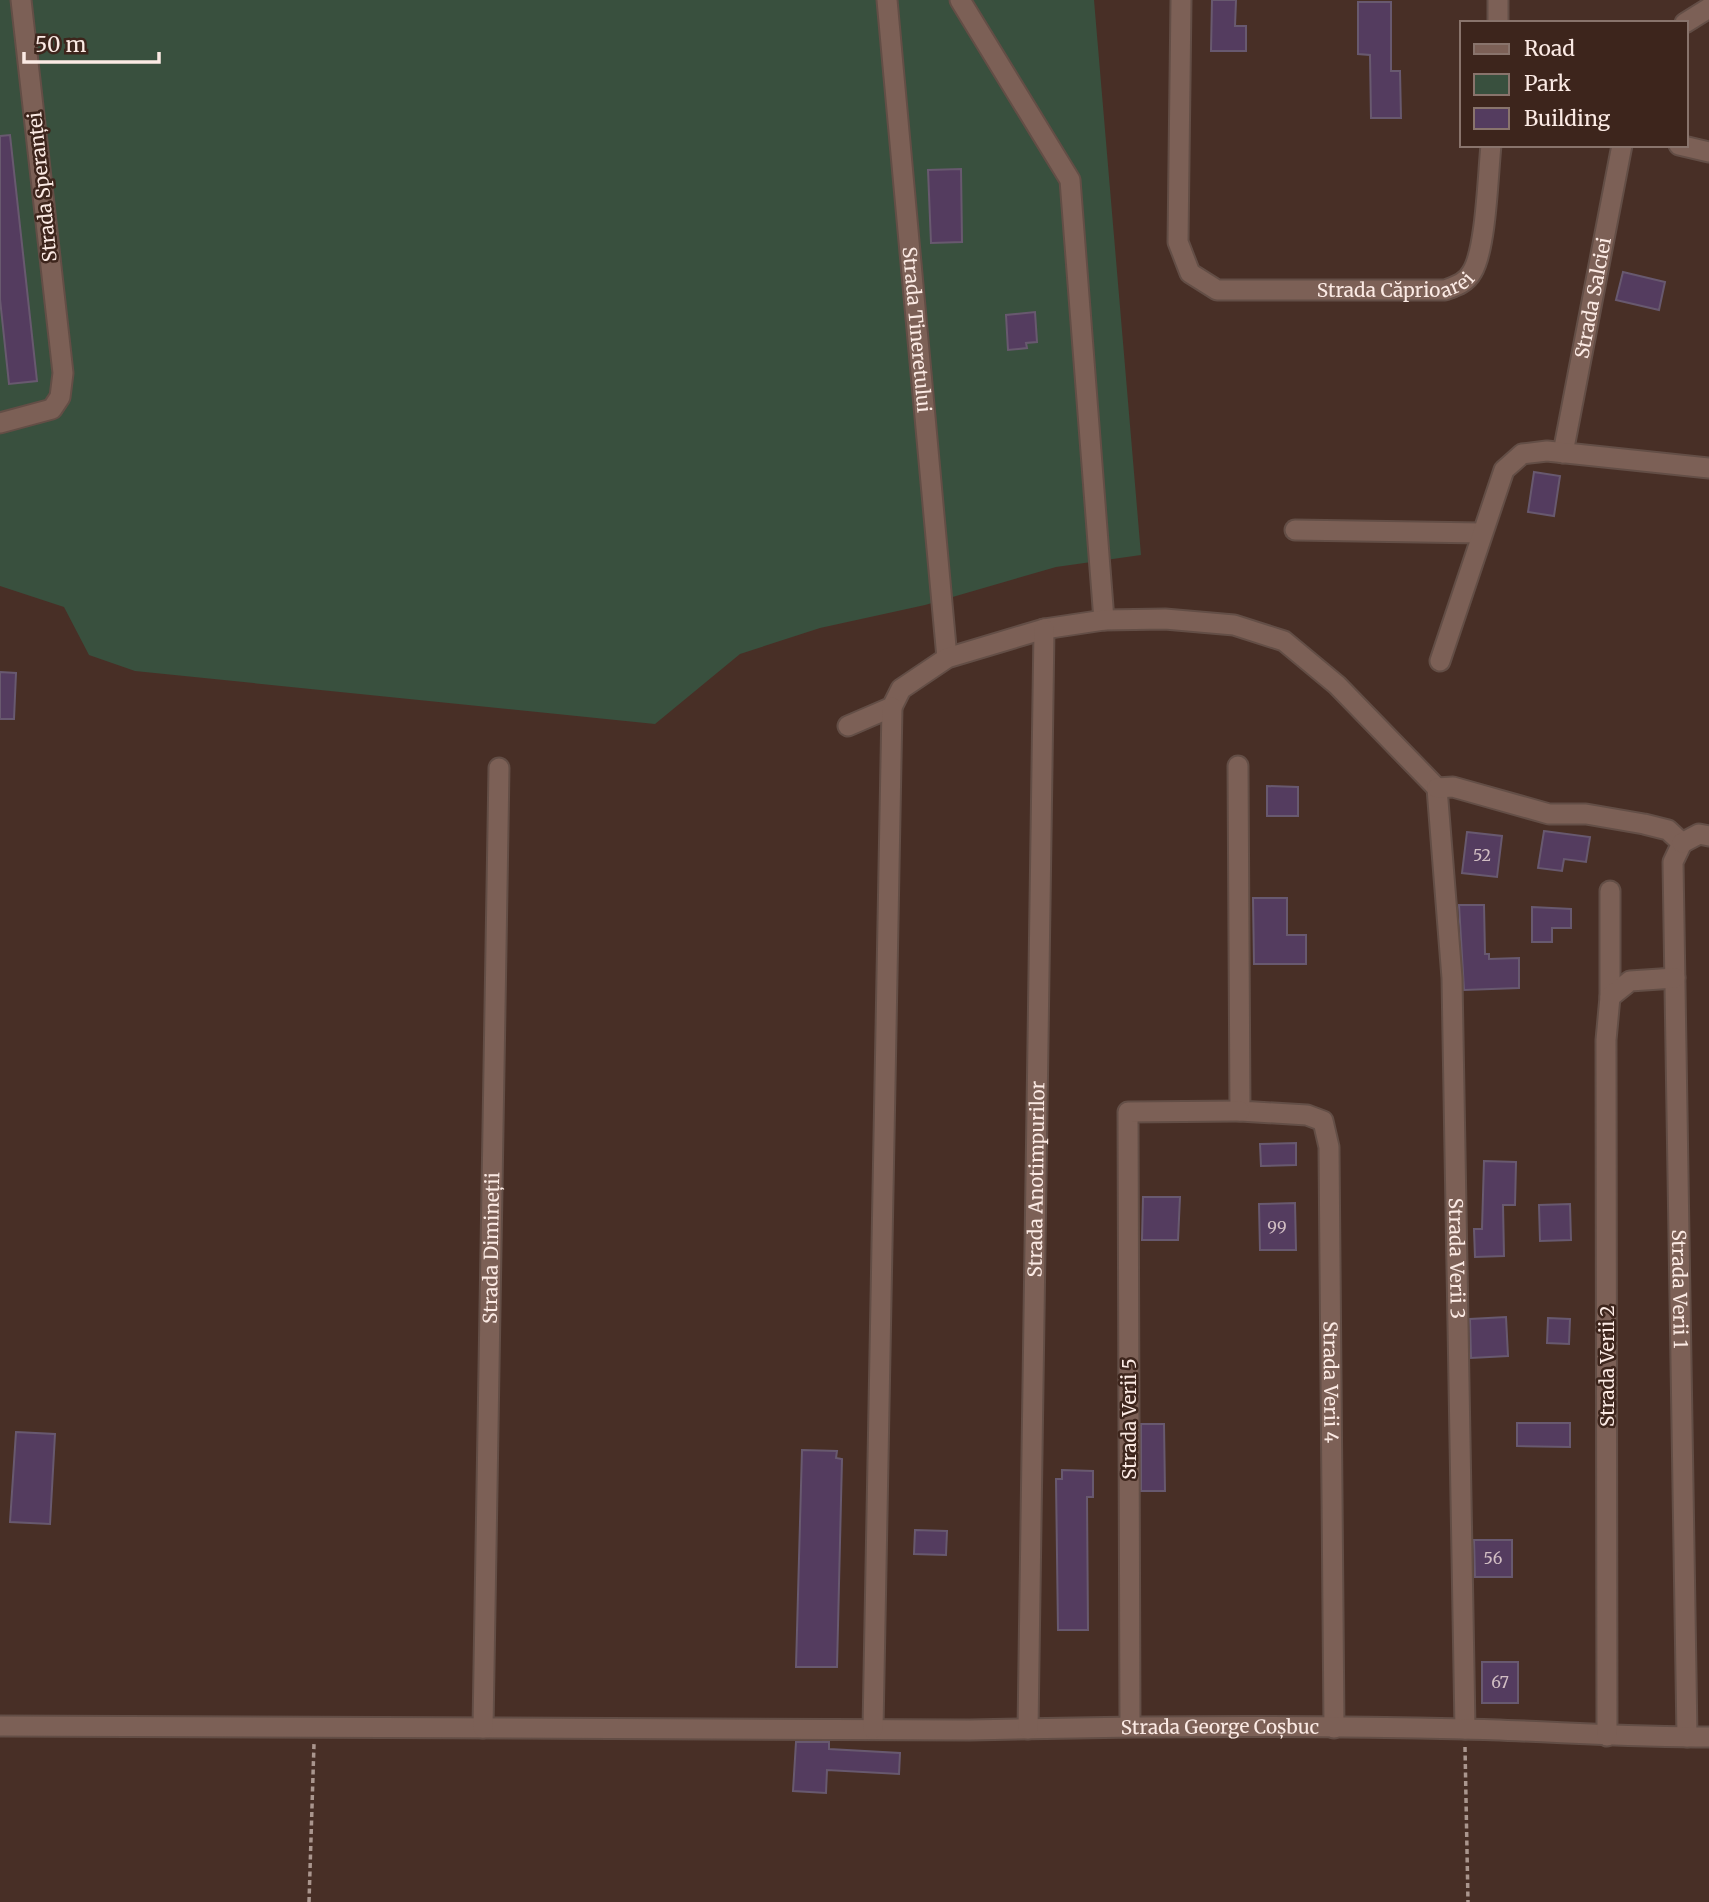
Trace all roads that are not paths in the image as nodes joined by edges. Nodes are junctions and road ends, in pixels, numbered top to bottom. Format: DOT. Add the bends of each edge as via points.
graph roads {
  1 [pos="21,0"];
  2 [pos="887,0"];
  3 [pos="960,0"];
  4 [pos="1181,0"];
  5 [pos="1498,0"];
  6 [pos="1709,8"];
  7 [pos="1498,21"];
  8 [pos="1688,21"];
  9 [pos="1491,147"];
  10 [pos="1622,147"];
  11 [pos="1688,147"];
  12 [pos="1709,152"];
  13 [pos="0,423"];
  14 [pos="1563,453"];
  15 [pos="1709,468"];
  16 [pos="1295,530"];
  17 [pos="1481,533"];
  18 [pos="1104,620"];
  19 [pos="1044,629"];
  20 [pos="947,658"];
  21 [pos="1440,661"];
  22 [pos="892,708"];
  23 [pos="848,726"];
  24 [pos="1238,766"];
  25 [pos="499,768"];
  26 [pos="1437,788"];
  27 [pos="1709,836"];
  28 [pos="1682,843"];
  29 [pos="1610,891"];
  30 [pos="1675,978"];
  31 [pos="1610,997"];
  32 [pos="1240,1111"];
  33 [pos="1128,1112"];
  34 [pos="0,1726"];
  35 [pos="1130,1726"];
  36 [pos="483,1728"];
  37 [pos="1334,1728"];
  38 [pos="873,1729"];
  39 [pos="1028,1729"];
  40 [pos="1465,1729"];
  41 [pos="1607,1736"];
  42 [pos="1687,1737"];
  43 [pos="1709,1737"];
  1 -- 13 [label="street, Strada Speranței" via="63,373 60,397 52,409"];
  2 -- 20 [label="street, Strada Tineretului"];
  3 -- 18 [label="street" via="1070,180"];
  4 -- 9 [label="street, Strada Căprioarei" via="1178,242 1190,273 1217,290 1445,290 1462,284 1473,272 1479,254"];
  5 -- 7 [label="street"];
  6 -- 8 [label="street"];
  10 -- 14 [label="street, Strada Salciei"];
  11 -- 12 [label="street"];
  14 -- 15 [label="street"];
  14 -- 17 [label="street" via="1522,454 1504,471"];
  16 -- 17 [label="street"];
  17 -- 21 [label="street"];
  18 -- 19 [label="street"];
  18 -- 26 [label="street" via="1234,625 1284,641 1337,685"];
  19 -- 20 [label="street"];
  19 -- 39 [label="street, Strada Anotimpurilor"];
  20 -- 22 [label="street" via="901,689"];
  22 -- 23 [label="street"];
  22 -- 38 [label="street"];
  24 -- 32 [label="street"];
  25 -- 36 [label="street, Strada Dimineții"];
  26 -- 28 [label="street" via="1453,787 1549,814 1586,814 1644,824 1668,830"];
  26 -- 40 [label="street, Strada Verii 3" via="1452,978"];
  27 -- 28 [label="street" via="1699,834"];
  28 -- 30 [label="street, Strada Verii 1" via="1673,862"];
  29 -- 31 [label="street, Strada Verii 2"];
  30 -- 31 [label="street" via="1630,981"];
  30 -- 42 [label="street, Strada Verii 1"];
  31 -- 41 [label="street, Strada Verii 2" via="1606,1040"];
  32 -- 33 [label="street, Strada Verii 4"];
  32 -- 37 [label="street, Strada Verii 4" via="1307,1115 1323,1121 1329,1147"];
  33 -- 35 [label="street, Strada Verii 5"];
  34 -- 36 [label="street, Strada George Coșbuc"];
  35 -- 37 [label="street, Strada George Coșbuc"];
  35 -- 39 [label="street, Strada George Coșbuc"];
  36 -- 38 [label="street, Strada George Coșbuc"];
  37 -- 40 [label="street, Strada George Coșbuc"];
  38 -- 39 [label="street, Strada George Coșbuc"];
  40 -- 41 [label="street, Strada George Coșbuc"];
  41 -- 42 [label="street, Strada George Coșbuc"];
  42 -- 43 [label="street, Strada George Coșbuc"];
}
